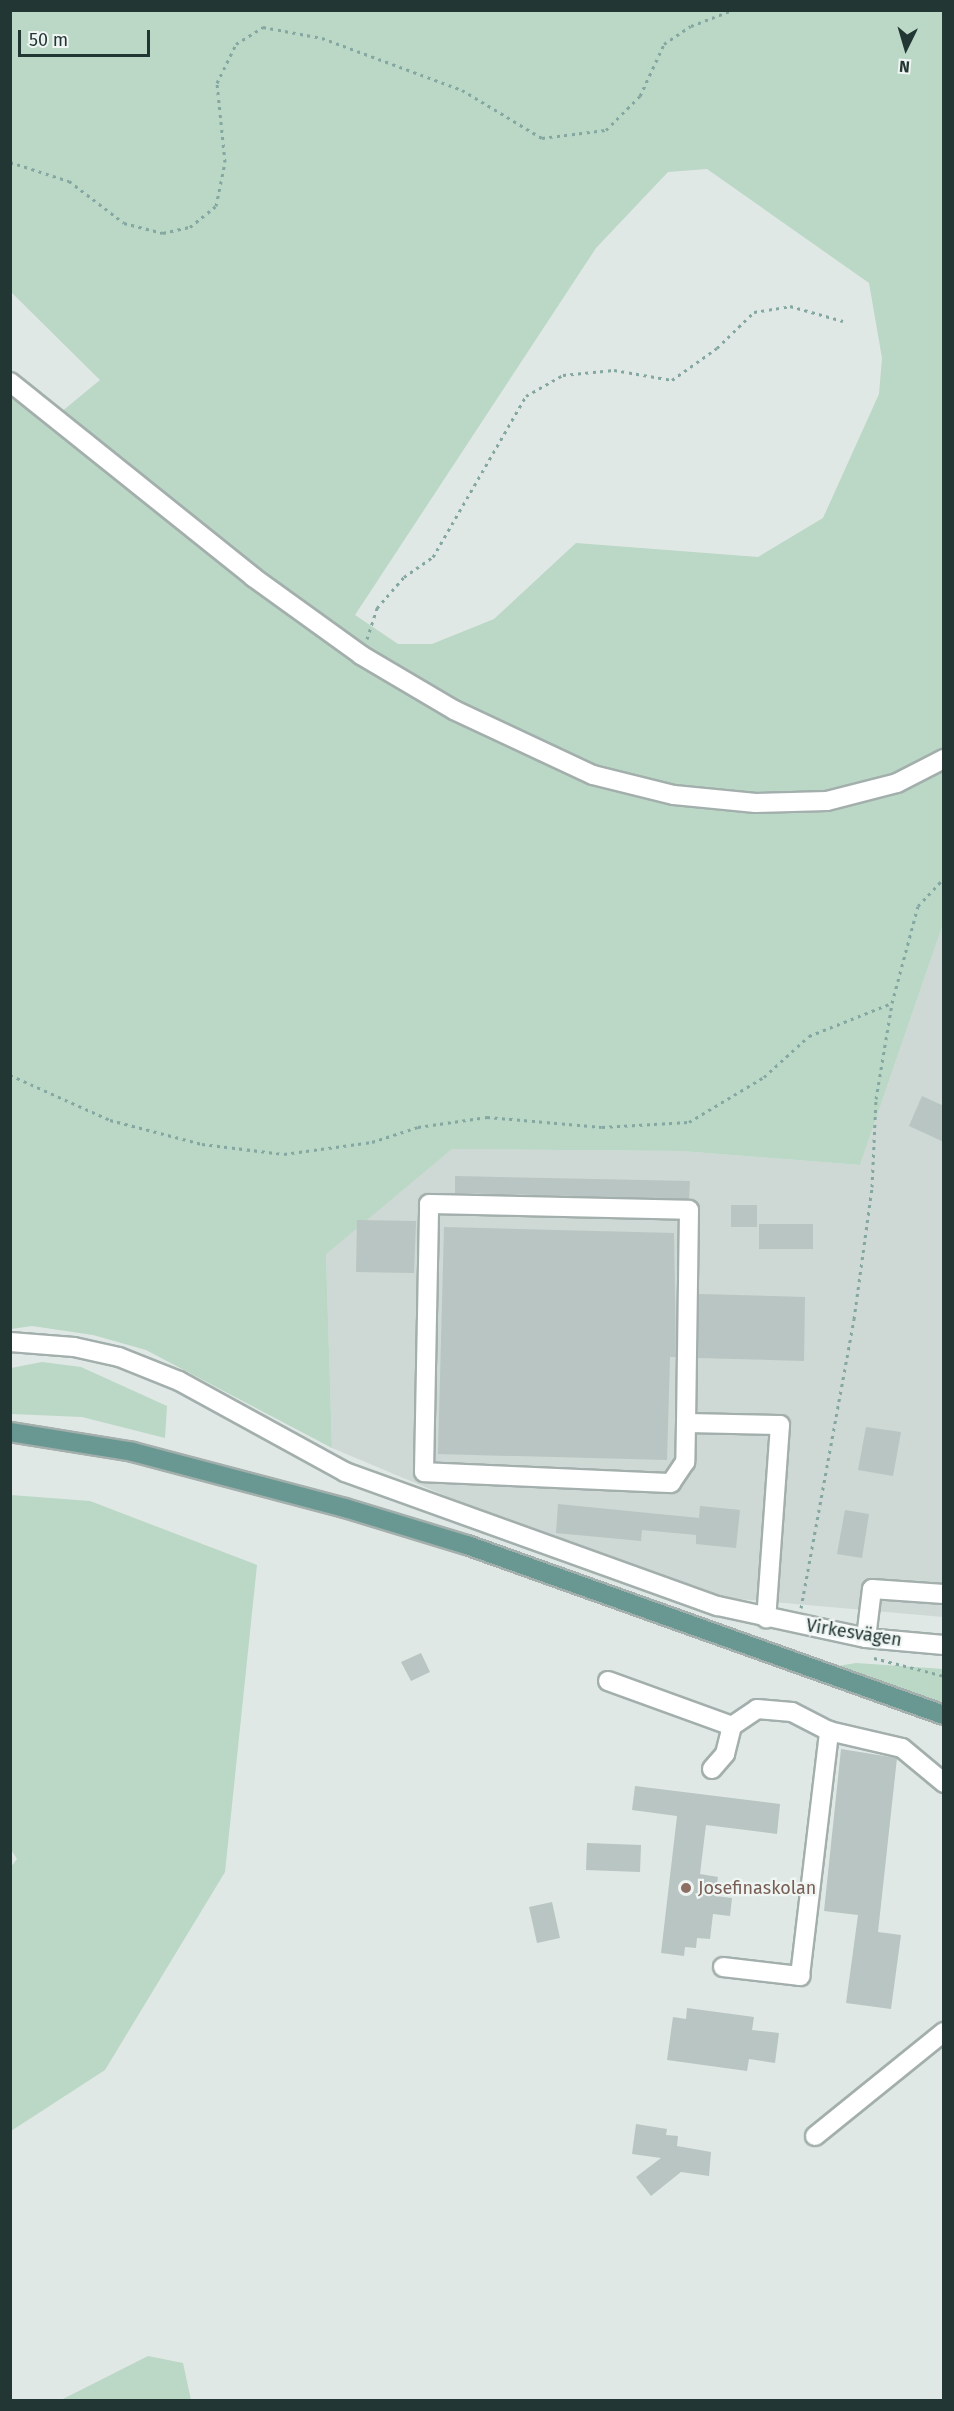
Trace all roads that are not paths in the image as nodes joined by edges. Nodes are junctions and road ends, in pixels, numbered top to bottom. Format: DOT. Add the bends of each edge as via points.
graph roads {
  1 [pos="10,382"];
  2 [pos="944,759"];
  3 [pos="10,1342"];
  4 [pos="686,1423"];
  5 [pos="10,1432"];
  6 [pos="944,1594"];
  7 [pos="765,1618"];
  8 [pos="866,1638"];
  9 [pos="944,1646"];
  10 [pos="608,1681"];
  11 [pos="944,1715"];
  12 [pos="732,1726"];
  13 [pos="829,1731"];
  14 [pos="712,1769"];
  15 [pos="944,1783"];
  16 [pos="723,1967"];
  17 [pos="944,2032"];
  18 [pos="815,2136"];
  1 -- 2 [label="street" via="253,577 362,655 524,747 593,775 674,795 756,803 827,801 897,783"];
  3 -- 7 [label="street, Virkesvägen" via="74,1347 119,1357 179,1381 345,1472 404,1496"];
  4 -- 4 [label="street" via="689,1210 429,1204 424,1472 671,1483 686,1462"];
  4 -- 7 [label="street" via="780,1425"];
  5 -- 11 [label="main road" via="133,1452 345,1508 467,1545"];
  6 -- 8 [label="street" via="872,1588"];
  7 -- 8 [label="street, Virkesvägen"];
  8 -- 9 [label="street, Virkesvägen"];
  10 -- 12 [label="street"];
  12 -- 13 [label="street" via="757,1709 792,1712"];
  12 -- 14 [label="street" via="725,1754"];
  13 -- 15 [label="street" via="902,1748"];
  13 -- 16 [label="street" via="800,1976"];
  17 -- 18 [label="street"];
}
